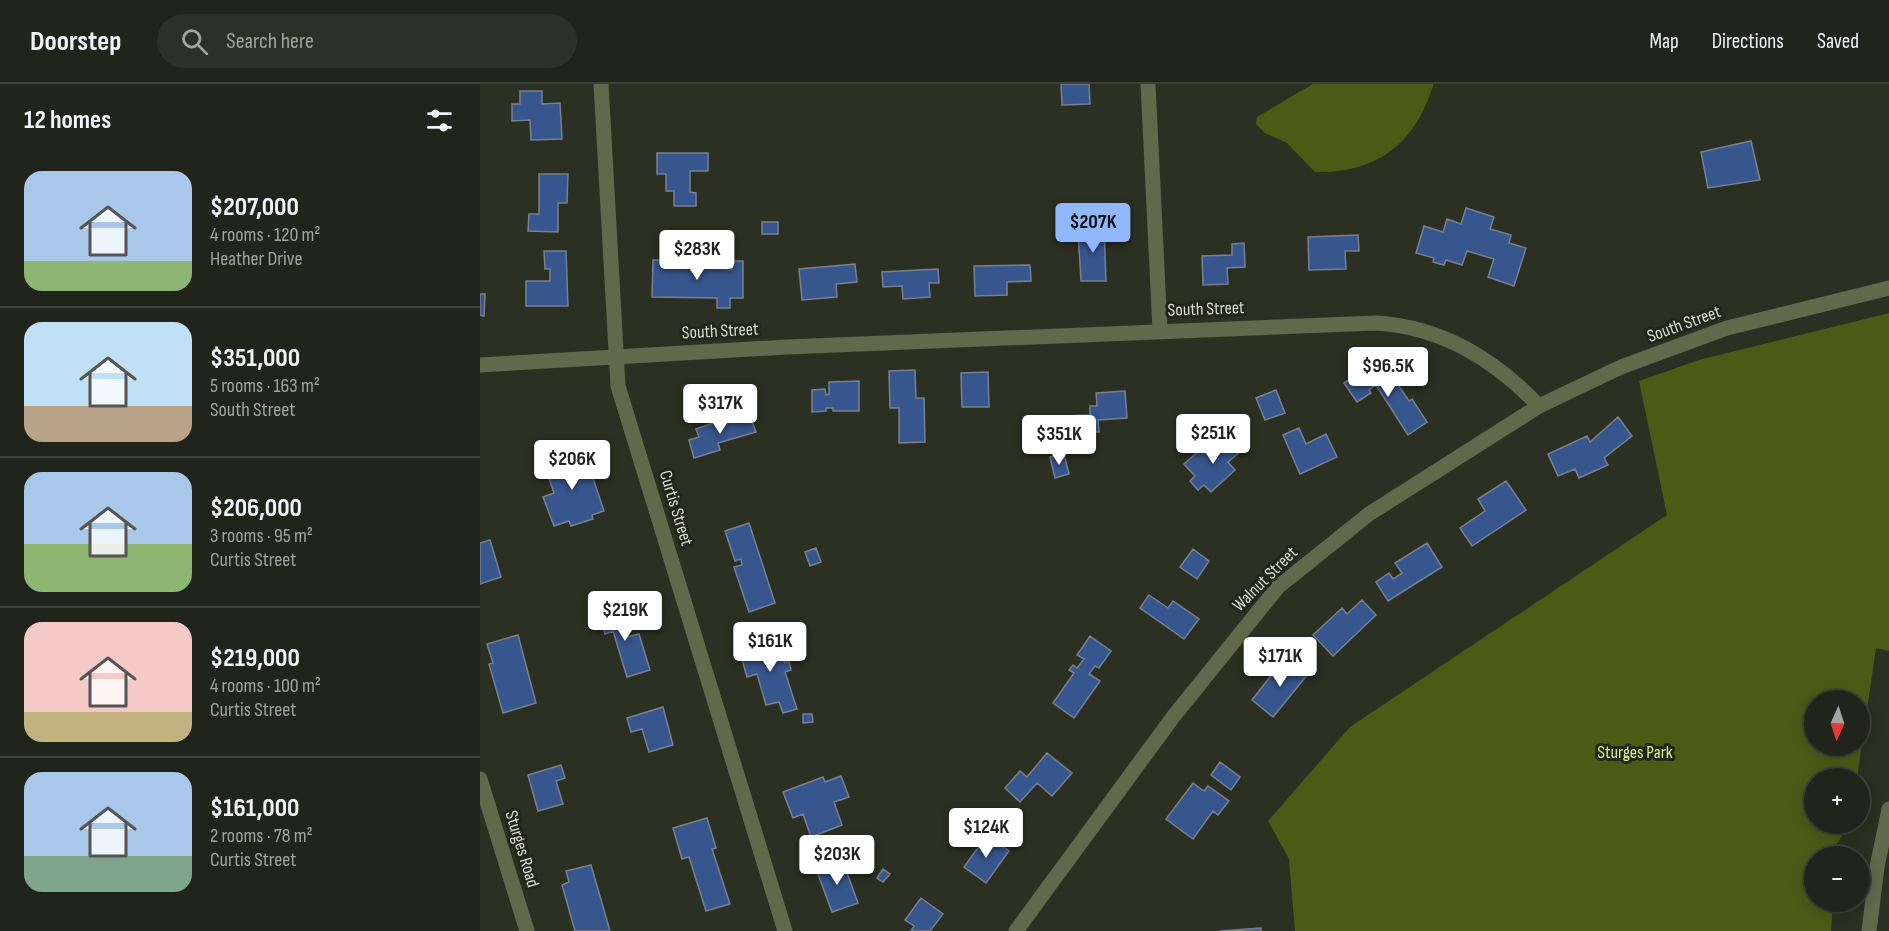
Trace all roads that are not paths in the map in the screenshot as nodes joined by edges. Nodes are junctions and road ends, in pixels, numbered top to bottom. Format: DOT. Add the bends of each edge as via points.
graph roads {
  1 [pos="601,84"];
  2 [pos="1148,84"];
  3 [pos="1889,288"];
  4 [pos="1160,330"];
  5 [pos="615,357"];
  6 [pos="480,365"];
  7 [pos="1539,406"];
  8 [pos="480,779"];
  9 [pos="1889,808"];
  10 [pos="527,931"];
  11 [pos="785,931"];
  12 [pos="1016,931"];
  13 [pos="1869,931"];
  1 -- 5 [label="street, Curtis Street"];
  2 -- 4 [label="street"];
  3 -- 7 [label="street, South Street" via="1727,328 1621,367"];
  4 -- 5 [label="street, South Street"];
  4 -- 7 [label="street, South Street" via="1376,323 1413,327 1478,354 1518,384"];
  5 -- 6 [label="street, South Street"];
  5 -- 11 [label="street, Curtis Street" via="619,389"];
  7 -- 12 [label="street, Walnut Street" via="1369,514 1278,587 1173,717"];
  8 -- 10 [label="street, Sturges Road"];
  9 -- 13 [label="street" via="1875,875"];
}
